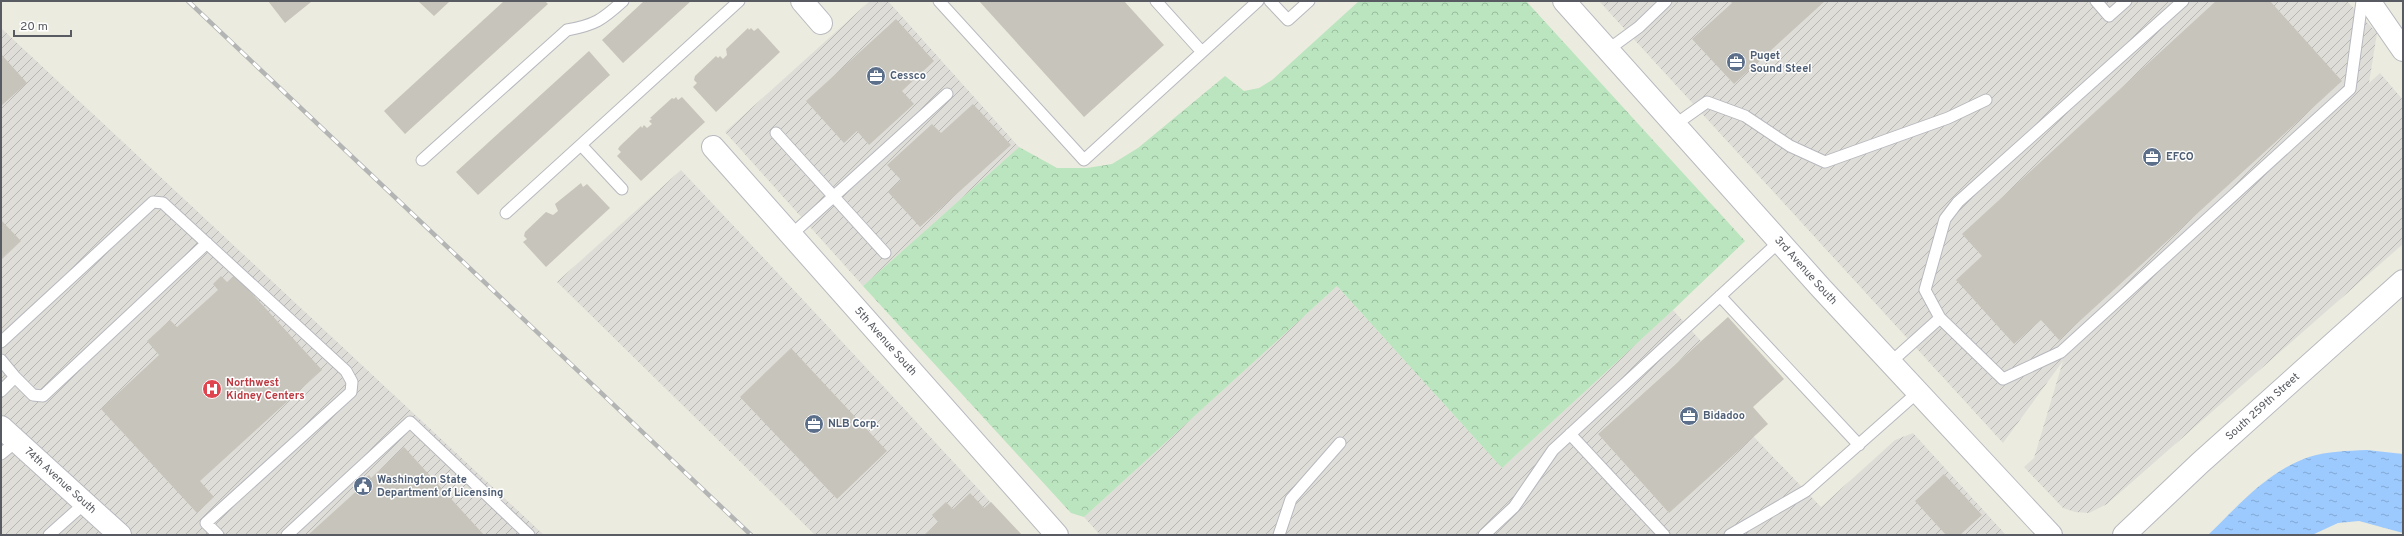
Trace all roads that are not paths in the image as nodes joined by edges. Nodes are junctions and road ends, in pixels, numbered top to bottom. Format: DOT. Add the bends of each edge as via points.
graph roads {
  1 [pos="622,1"];
  2 [pos="740,1"];
  3 [pos="802,1"];
  4 [pos="939,1"];
  5 [pos="1156,1"];
  6 [pos="1258,1"];
  7 [pos="1270,1"];
  8 [pos="1309,1"];
  9 [pos="1564,1"];
  10 [pos="1666,1"];
  11 [pos="2096,1"];
  12 [pos="2126,1"];
  13 [pos="2183,1"];
  14 [pos="2362,1"];
  15 [pos="2369,1"];
  16 [pos="821,23"];
  17 [pos="1609,50"];
  18 [pos="2403,50"];
  19 [pos="1202,52"];
  20 [pos="947,94"];
  21 [pos="1986,100"];
  22 [pos="1676,124"];
  23 [pos="776,134"];
  24 [pos="581,145"];
  25 [pos="713,147"];
  26 [pos="422,160"];
  27 [pos="622,189"];
  28 [pos="833,197"];
  29 [pos="506,213"];
  30 [pos="791,235"];
  31 [pos="1780,241"];
  32 [pos="207,242"];
  33 [pos="885,253"];
  34 [pos="2403,281"];
  35 [pos="1720,296"];
  36 [pos="1940,318"];
  37 [pos="1,342"];
  38 [pos="1,360"];
  39 [pos="1891,362"];
  40 [pos="15,377"];
  41 [pos="1,391"];
  42 [pos="1918,392"];
  43 [pos="1570,434"];
  44 [pos="6,441"];
  45 [pos="1340,443"];
  46 [pos="1859,445"];
  47 [pos="85,503"];
  48 [pos="49,535"];
  49 [pos="120,535"];
  50 [pos="218,535"];
  51 [pos="287,535"];
  52 [pos="529,535"];
  53 [pos="1057,535"];
  54 [pos="1279,535"];
  55 [pos="1484,535"];
  56 [pos="1664,535"];
  57 [pos="1730,535"];
  58 [pos="2051,535"];
  59 [pos="2124,535"];
  1 -- 26 [label="lane" via="603,18 589,26 567,30"];
  2 -- 24 [label="lane"];
  3 -- 16 [label="street"];
  4 -- 19 [label="lane" via="1084,160"];
  5 -- 19 [label="lane"];
  6 -- 19 [label="lane"];
  7 -- 8 [label="lane" via="1288,20"];
  9 -- 17 [label="street, 3rd Avenue South"];
  10 -- 17 [label="lane" via="1639,27"];
  11 -- 12 [label="lane" via="2109,16"];
  13 -- 36 [label="lane" via="1958,202 1945,219 1926,290"];
  14 -- 36 [label="lane" via="2350,89 2061,352 2003,379"];
  15 -- 18 [label="street"];
  17 -- 22 [label="street, 3rd Avenue South"];
  20 -- 28 [label="lane"];
  21 -- 22 [label="lane" via="1941,121 1826,162 1790,146 1745,116 1707,102"];
  22 -- 31 [label="street, 3rd Avenue South"];
  23 -- 28 [label="lane"];
  24 -- 27 [label="lane"];
  24 -- 29 [label="lane"];
  25 -- 30 [label="street, 5th Avenue South"];
  28 -- 30 [label="lane"];
  28 -- 33 [label="lane"];
  30 -- 53 [label="street, 5th Avenue South"];
  31 -- 35 [label="lane"];
  31 -- 39 [label="street, 3rd Avenue South"];
  32 -- 37 [label="lane" via="163,203 153,202"];
  32 -- 40 [label="lane" via="43,396 33,395"];
  32 -- 50 [label="lane" via="346,371 352,382 351,392 206,523"];
  34 -- 59 [label="street, South 259th Street" via="2200,463"];
  35 -- 43 [label="lane"];
  35 -- 46 [label="lane"];
  36 -- 39 [label="lane"];
  38 -- 40 [label="lane"];
  39 -- 42 [label="street, 3rd Avenue South"];
  40 -- 41 [label="lane"];
  42 -- 46 [label="lane"];
  42 -- 58 [label="street, 3rd Avenue South"];
  43 -- 55 [label="lane" via="1553,450 1514,507"];
  43 -- 56 [label="lane"];
  44 -- 47 [label="street, 74th Avenue South"];
  45 -- 54 [label="lane" via="1291,499"];
  46 -- 57 [label="lane" via="1806,492"];
  47 -- 48 [label="lane"];
  47 -- 49 [label="street, 74th Avenue South"];
  51 -- 52 [label="lane" via="410,422"];
}
